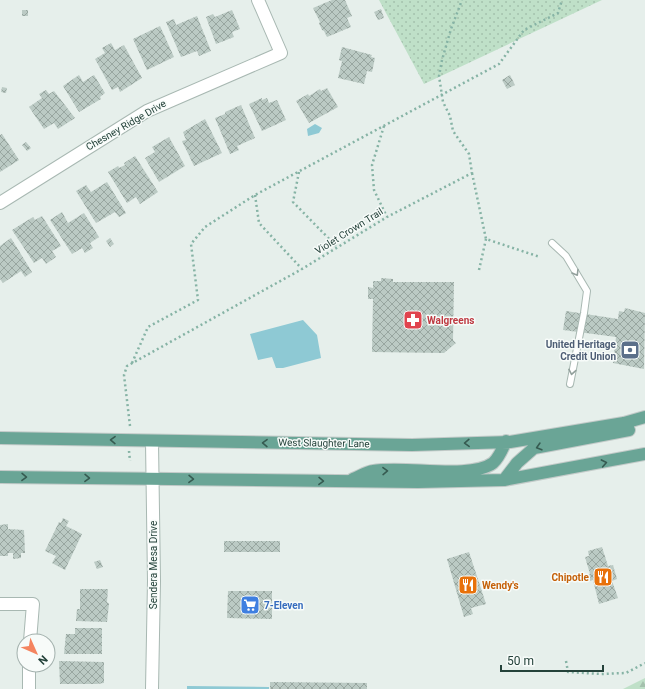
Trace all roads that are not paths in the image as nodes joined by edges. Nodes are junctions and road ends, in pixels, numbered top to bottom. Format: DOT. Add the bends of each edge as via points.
graph roads {
  1 [pos="258,0"];
  2 [pos="0,203"];
  3 [pos="552,243"];
  4 [pos="570,384"];
  5 [pos="645,417"];
  6 [pos="645,424"];
  7 [pos="0,438"];
  8 [pos="506,441"];
  9 [pos="152,442"];
  10 [pos="645,454"];
  11 [pos="0,477"];
  12 [pos="152,478"];
  13 [pos="504,480"];
  14 [pos="348,481"];
  15 [pos="0,604"];
  16 [pos="31,633"];
  17 [pos="29,673"];
  18 [pos="29,689"];
  19 [pos="152,689"];
  1 -- 2 [label="street, Chesney Ridge Drive" via="281,52 147,111"];
  3 -- 4 [label="lane, one-way" via="566,256 587,291"];
  5 -- 8 [label="main road, West Slaughter Lane" via="624,423"];
  6 -- 13 [label="main road, one-way" via="628,430 534,448 517,463"];
  9 -- 7 [label="main road, West Slaughter Lane, one-way"];
  8 -- 9 [label="main road, West Slaughter Lane, one-way" via="412,445"];
  14 -- 8 [label="main road, one-way" via="373,471 445,471 479,468 494,462"];
  9 -- 12 [label="street, Sendera Mesa Drive"];
  13 -- 10 [label="main road, one-way"];
  11 -- 12 [label="main road, one-way"];
  12 -- 14 [label="main road, one-way"];
  12 -- 19 [label="street, Sendera Mesa Drive"];
  13 -- 14 [label="main road"];
  15 -- 16 [label="street" via="33,604"];
  17 -- 18 [label="street"];
}
